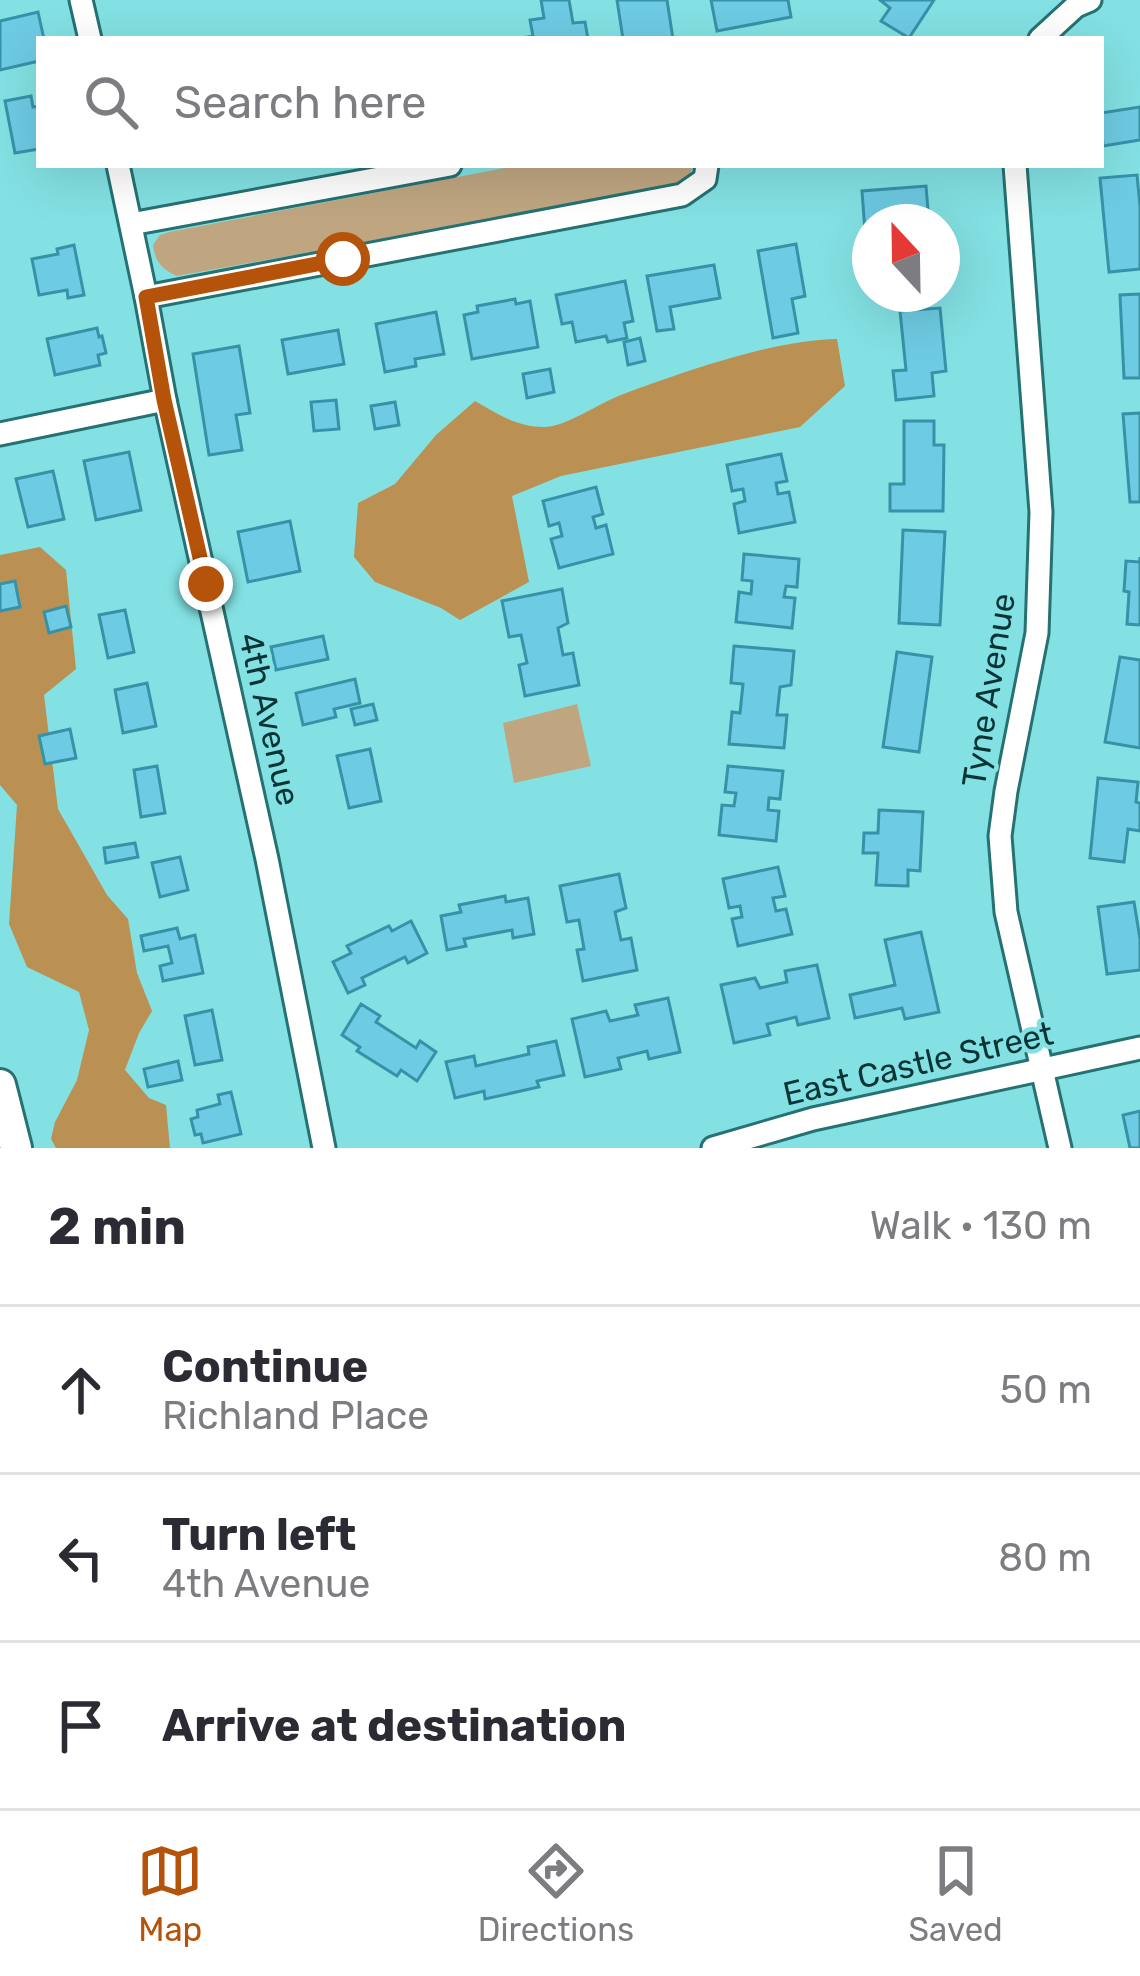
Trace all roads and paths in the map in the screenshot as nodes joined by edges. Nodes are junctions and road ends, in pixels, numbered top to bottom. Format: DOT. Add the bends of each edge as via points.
graph roads {
  1 [pos="81,0"];
  2 [pos="1090,0"];
  3 [pos="89,36"];
  4 [pos="1043,36"];
  5 [pos="119,168"];
  6 [pos="434,168"];
  7 [pos="706,168"];
  8 [pos="1015,168"];
  9 [pos="131,224"];
  10 [pos="146,297"];
  11 [pos="164,400"];
  12 [pos="0,434"];
  13 [pos="1140,1048"];
  14 [pos="1044,1067"];
  15 [pos="0,1085"];
  16 [pos="16,1148"];
  17 [pos="324,1148"];
  18 [pos="713,1148"];
  19 [pos="1060,1148"];
  1 -- 3 [label="street"];
  2 -- 4 [label="street"];
  5 -- 9 [label="street, 4th Avenue"];
  6 -- 9 [label="street"];
  7 -- 10 [label="street" via="705,179 682,195"];
  8 -- 14 [label="street, Tyne Avenue" via="1041,512 1036,632 1000,836 1006,912"];
  9 -- 10 [label="street, 4th Avenue"];
  10 -- 11 [label="street, 4th Avenue"];
  11 -- 12 [label="street"];
  11 -- 17 [label="street, 4th Avenue"];
  13 -- 14 [label="street, East Castle Street"];
  14 -- 18 [label="street, East Castle Street"];
  14 -- 19 [label="street, Tyne Avenue"];
  15 -- 16 [label="main road"];
}
